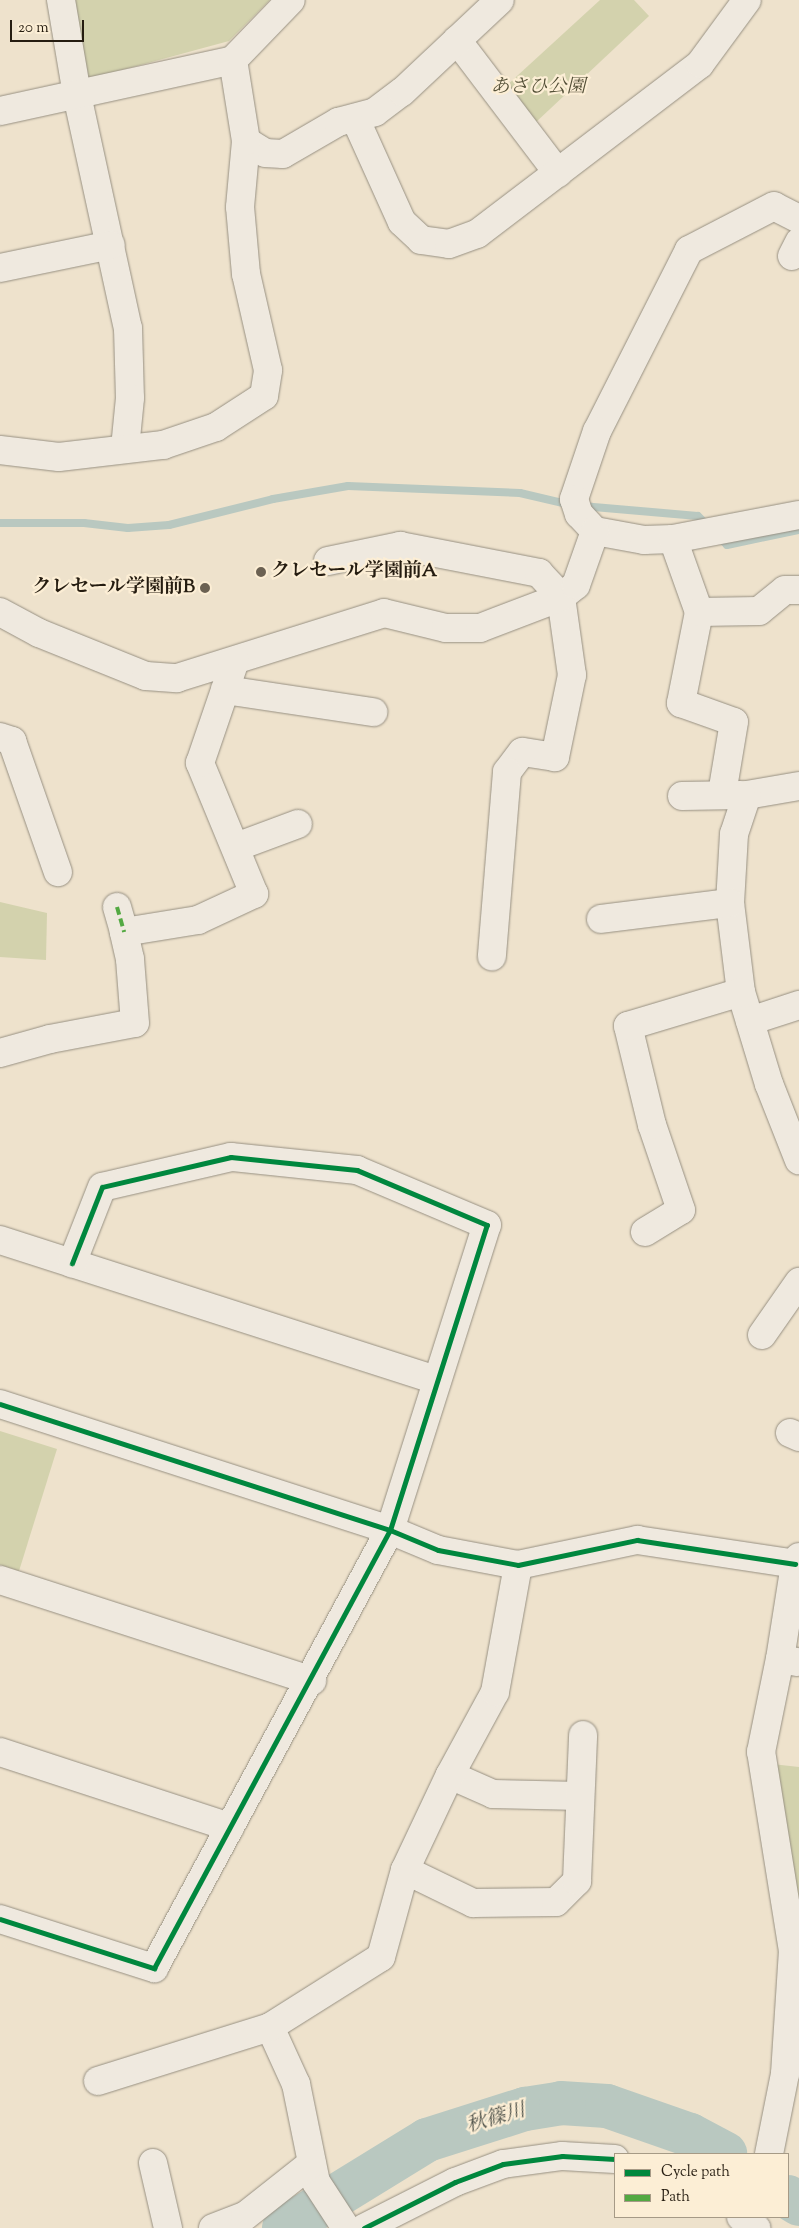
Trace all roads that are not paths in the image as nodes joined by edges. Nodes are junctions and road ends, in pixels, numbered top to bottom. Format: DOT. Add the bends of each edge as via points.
graph roads {
  1 [pos="61,0"];
  2 [pos="291,0"];
  3 [pos="500,0"];
  4 [pos="747,0"];
  5 [pos="457,40"];
  6 [pos="233,60"];
  7 [pos="77,95"];
  8 [pos="0,111"];
  9 [pos="354,118"];
  10 [pos="246,141"];
  11 [pos="558,174"];
  12 [pos="799,219"];
  13 [pos="111,245"];
  14 [pos="0,268"];
  15 [pos="125,448"];
  16 [pos="0,450"];
  17 [pos="799,515"];
  18 [pos="595,531"];
  19 [pos="674,539"];
  20 [pos="328,561"];
  21 [pos="799,590"];
  22 [pos="561,597"];
  23 [pos="0,612"];
  24 [pos="699,612"];
  25 [pos="235,661"];
  26 [pos="225,690"];
  27 [pos="373,712"];
  28 [pos="0,737"];
  29 [pos="799,786"];
  30 [pos="734,795"];
  31 [pos="682,796"];
  32 [pos="298,824"];
  33 [pos="236,846"];
  34 [pos="58,872"];
  35 [pos="730,903"];
  36 [pos="601,918"];
  37 [pos="492,956"];
  38 [pos="742,992"];
  39 [pos="799,1004"];
  40 [pos="750,1021"];
  41 [pos="0,1053"];
  42 [pos="798,1156"];
  43 [pos="645,1232"];
  44 [pos="0,1240"];
  45 [pos="72,1263"];
  46 [pos="799,1282"];
  47 [pos="762,1335"];
  48 [pos="436,1380"];
  49 [pos="0,1404"];
  50 [pos="390,1530"];
  51 [pos="797,1560"];
  52 [pos="518,1565"];
  53 [pos="0,1580"];
  54 [pos="790,1660"];
  55 [pos="312,1681"];
  56 [pos="583,1735"];
  57 [pos="0,1752"];
  58 [pos="450,1774"];
  59 [pos="580,1796"];
  60 [pos="230,1827"];
  61 [pos="405,1870"];
  62 [pos="0,1919"];
  63 [pos="270,2027"];
  64 [pos="98,2081"];
  65 [pos="769,2153"];
  66 [pos="614,2159"];
  67 [pos="153,2163"];
  68 [pos="314,2172"];
  69 [pos="742,2218"];
  70 [pos="168,2228"];
  71 [pos="213,2228"];
  72 [pos="346,2228"];
  73 [pos="364,2228"];
  74 [pos="756,2228"];
  1 -- 7 [label="street"];
  2 -- 6 [label="street"];
  3 -- 5 [label="street"];
  4 -- 11 [label="street" via="700,64"];
  5 -- 9 [label="street" via="402,92 375,112"];
  5 -- 11 [label="street"];
  6 -- 7 [label="street"];
  6 -- 10 [label="street"];
  7 -- 8 [label="street"];
  7 -- 13 [label="street"];
  9 -- 10 [label="street" via="338,122 283,154 265,153"];
  9 -- 11 [label="street" via="402,222 421,240 449,244 478,234"];
  10 -- 15 [label="street" via="240,207 246,274 268,370 264,396 244,411 207,430 163,446"];
  12 -- 18 [label="street" via="774,206 689,250 597,431 574,499 579,514"];
  13 -- 14 [label="street"];
  13 -- 15 [label="street" via="128,328 130,398"];
  15 -- 16 [label="street" via="59,457"];
  17 -- 19 [label="street"];
  18 -- 19 [label="street" via="644,540"];
  18 -- 22 [label="street" via="576,585"];
  19 -- 24 [label="street"];
  20 -- 22 [label="street" via="400,546 539,573"];
  21 -- 24 [label="street" via="784,590 759,611"];
  22 -- 25 [label="street" via="480,628 446,628 384,613"];
  22 -- 37 [label="street" via="572,675 555,756 522,752 507,772"];
  23 -- 25 [label="street" via="39,633 146,676 177,678"];
  24 -- 30 [label="street" via="681,703 734,722"];
  25 -- 26 [label="street"];
  26 -- 27 [label="street"];
  26 -- 33 [label="street" via="200,763"];
  28 -- 34 [label="street" via="12,741"];
  29 -- 30 [label="street"];
  30 -- 31 [label="street"];
  30 -- 35 [label="street"];
  32 -- 33 [label="street"];
  33 -- 41 [label="street" via="254,894 198,920 120,920 130,959 135,1023 50,1039"];
  35 -- 36 [label="street"];
  35 -- 38 [label="street"];
  38 -- 40 [label="street"];
  38 -- 43 [label="street" via="628,1026 652,1125 681,1210"];
  39 -- 40 [label="street"];
  40 -- 42 [label="street" via="769,1084"];
  44 -- 45 [label="street"];
  45 -- 48 [label="street"];
  45 -- 48 [label="street" via="102,1187 231,1157 357,1170 487,1225"];
  46 -- 47 [label="street"];
  48 -- 50 [label="street"];
  49 -- 50 [label="street"];
  50 -- 52 [label="street" via="438,1550"];
  50 -- 55 [label="street"];
  51 -- 52 [label="street" via="637,1540"];
  51 -- 54 [label="street"];
  52 -- 58 [label="street" via="495,1692"];
  53 -- 55 [label="street"];
  54 -- 65 [label="street" via="761,1752 793,1951 785,2074"];
  55 -- 60 [label="street"];
  56 -- 59 [label="street"];
  57 -- 60 [label="street"];
  58 -- 59 [label="street" via="493,1794"];
  58 -- 61 [label="street"];
  59 -- 61 [label="street" via="577,1882 556,1902 473,1902"];
  60 -- 62 [label="street" via="154,1968"];
  61 -- 63 [label="street" via="381,1957"];
  63 -- 64 [label="street"];
  63 -- 68 [label="street" via="296,2084"];
  66 -- 73 [label="street" via="562,2156 503,2164 455,2182"];
  67 -- 70 [label="street"];
  68 -- 71 [label="street" via="245,2216"];
  68 -- 72 [label="street"];
  69 -- 74 [label="street"];
}
